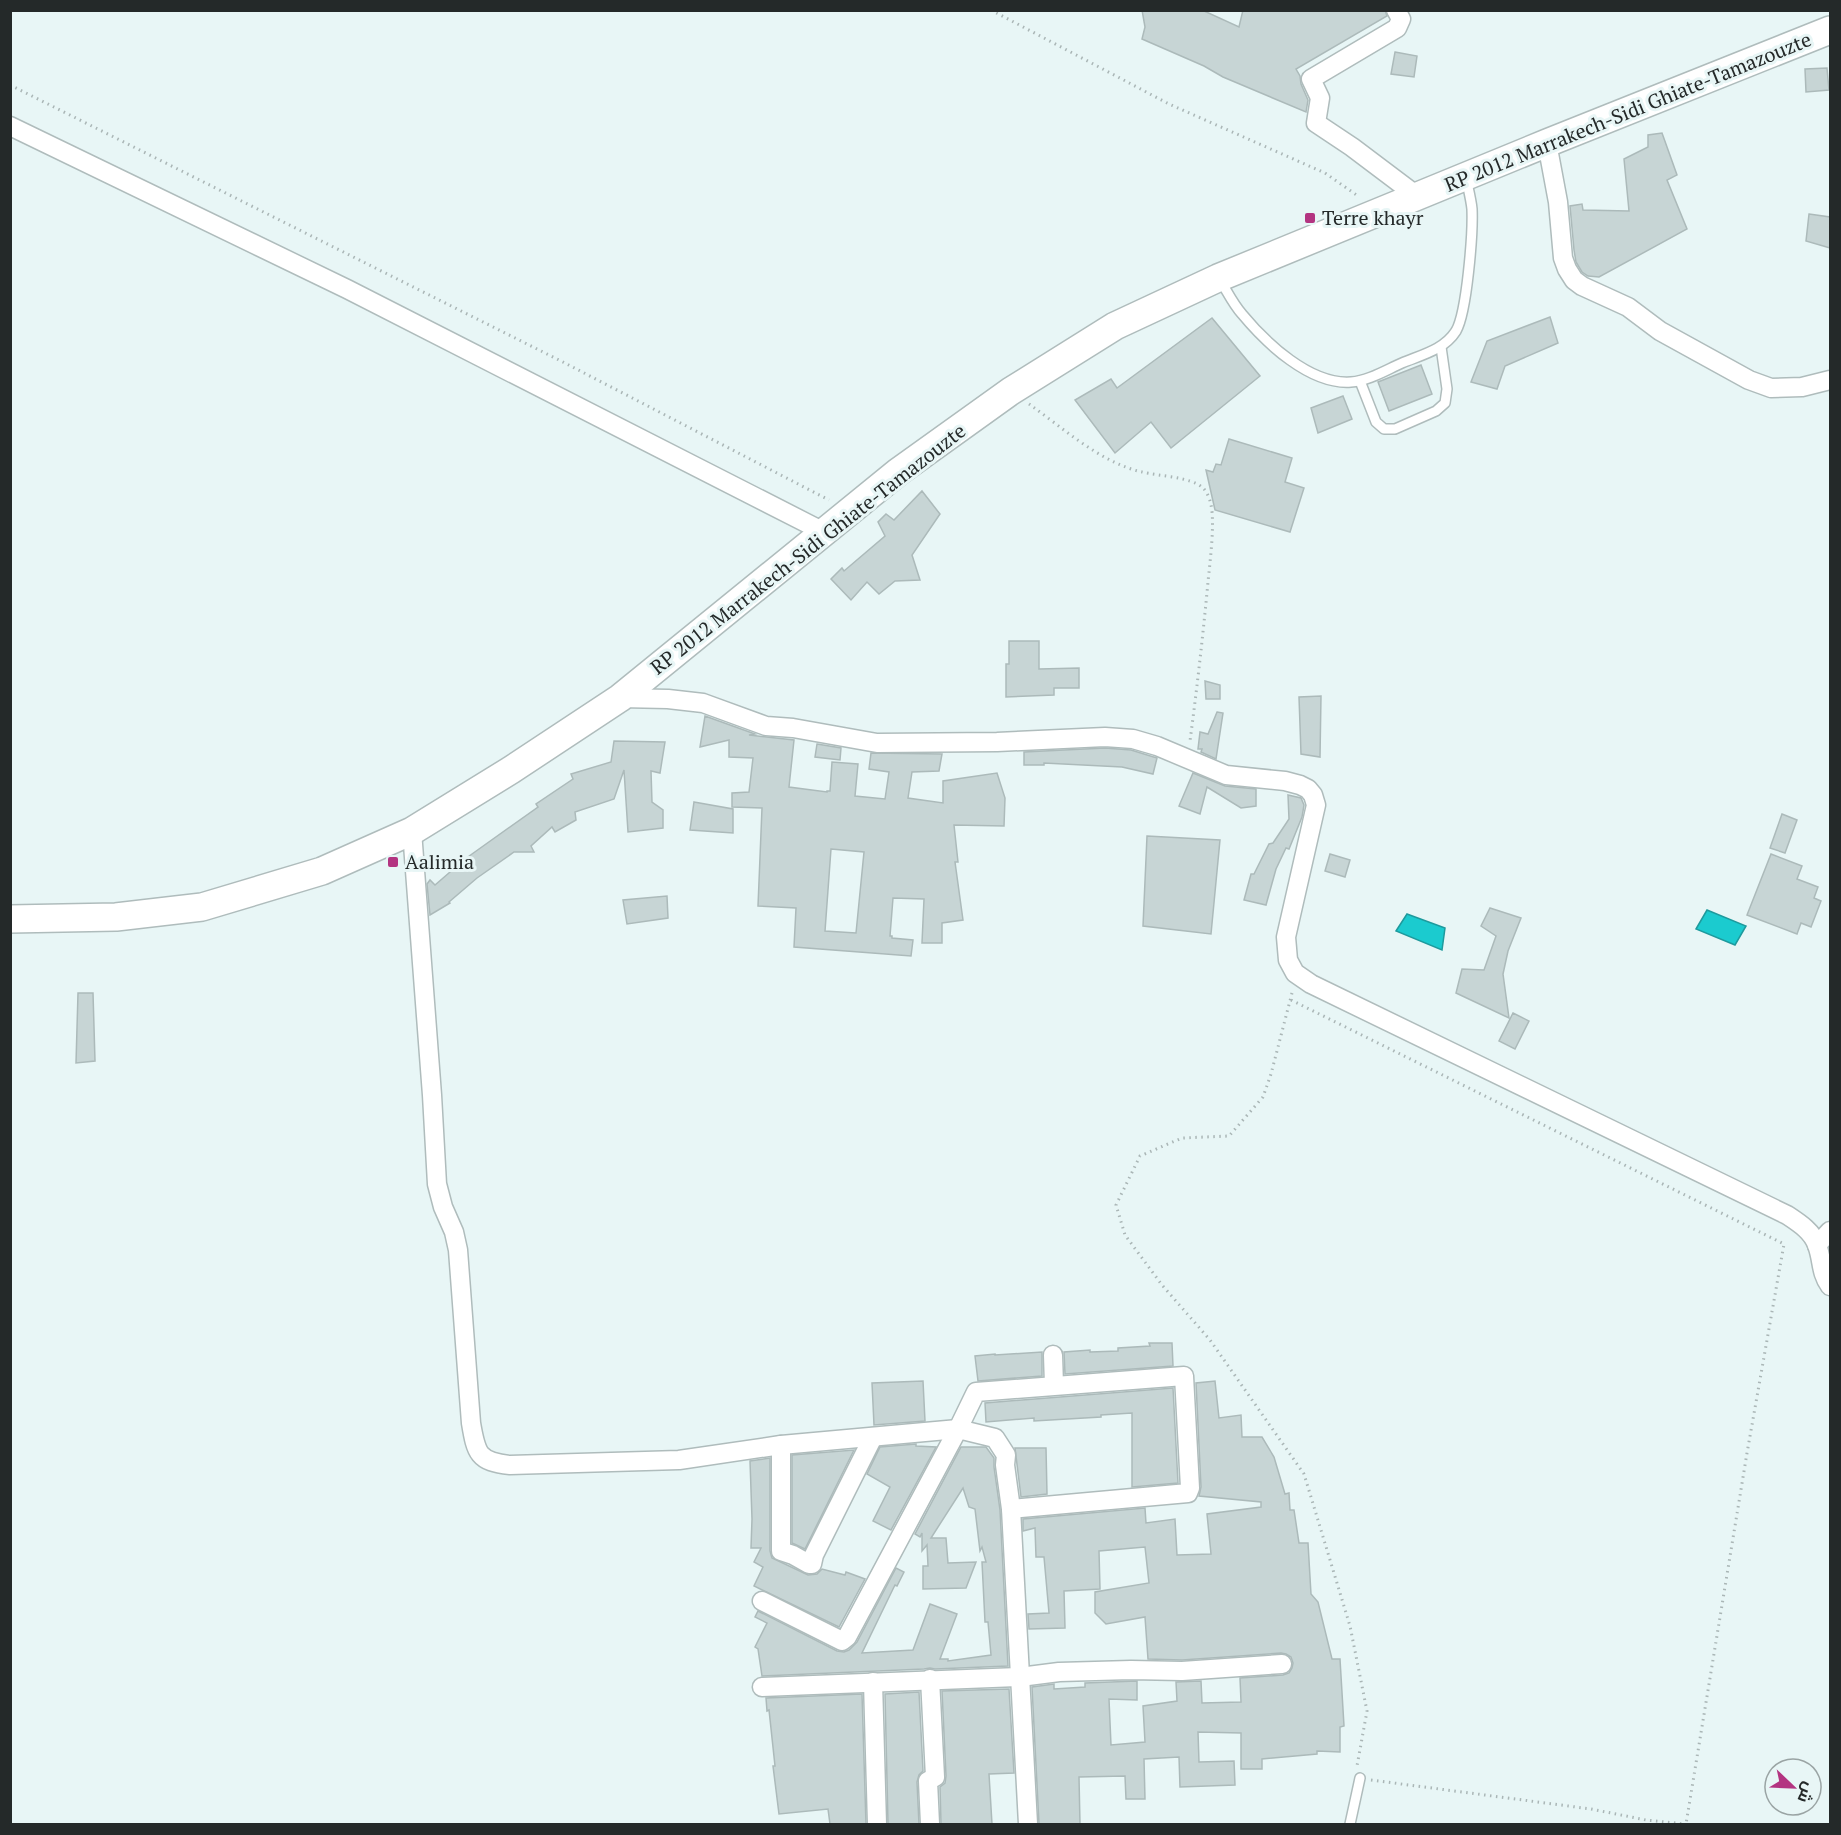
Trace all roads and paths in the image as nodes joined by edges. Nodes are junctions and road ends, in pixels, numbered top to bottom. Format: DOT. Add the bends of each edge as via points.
graph roads {
  1 [pos="991,10"];
  2 [pos="1396,10"];
  3 [pos="1830,30"];
  4 [pos="10,85"];
  5 [pos="10,126"];
  6 [pos="1546,143"];
  7 [pos="1466,176"];
  8 [pos="1417,196"];
  9 [pos="1378,212"];
  10 [pos="1218,278"];
  11 [pos="1441,347"];
  12 [pos="1830,380"];
  13 [pos="1360,381"];
  14 [pos="1011,391"];
  15 [pos="850,510"];
  16 [pos="826,532"];
  17 [pos="620,699"];
  18 [pos="1188,758"];
  19 [pos="412,831"];
  20 [pos="10,919"];
  21 [pos="1295,973"];
  22 [pos="1291,1000"];
  23 [pos="1830,1231"];
  24 [pos="1817,1245"];
  25 [pos="1830,1286"];
  26 [pos="1053,1355"];
  27 [pos="1054,1385"];
  28 [pos="958,1430"];
  29 [pos="873,1437"];
  30 [pos="781,1445"];
  31 [pos="1011,1509"];
  32 [pos="762,1600"];
  33 [pos="1282,1664"];
  34 [pos="1020,1677"];
  35 [pos="930,1679"];
  36 [pos="873,1682"];
  37 [pos="762,1687"];
  38 [pos="1360,1778"];
  39 [pos="877,1824"];
  40 [pos="930,1824"];
  41 [pos="1028,1824"];
  42 [pos="1350,1824"];
  43 [pos="1686,1824"];
  1 -- 9 [label="path" via="1169,104 1325,173"];
  2 -- 8 [label="street" via="1401,19 1397,28 1311,79 1320,98 1316,123"];
  3 -- 6 [label="street, RP 2012 Marrakech-Sidi Ghiate-Tamazouzte"];
  4 -- 15 [label="path"];
  5 -- 16 [label="street" via="347,289"];
  6 -- 7 [label="street, RP 2012 Marrakech-Sidi Ghiate-Tamazouzte"];
  6 -- 12 [label="street" via="1558,201 1563,258 1574,280 1628,307 1660,331 1749,380 1771,388 1802,387"];
  7 -- 8 [label="street, RP 2012 Marrakech-Sidi Ghiate-Tamazouzte"];
  7 -- 11 [label="lane" via="1472,234 1463,311 1457,328"];
  8 -- 9 [label="street, RP 2012 Marrakech-Sidi Ghiate-Tamazouzte"];
  9 -- 10 [label="street, RP 2012 Marrakech-Sidi Ghiate-Tamazouzte"];
  10 -- 13 [label="lane" via="1240,313 1285,356 1322,378"];
  10 -- 14 [label="street, RP 2012 Marrakech-Sidi Ghiate-Tamazouzte" via="1115,326"];
  11 -- 13 [label="lane"];
  11 -- 13 [label="lane" via="1447,390 1444,403 1436,411 1395,429 1384,429 1376,422"];
  14 -- 15 [label="street, RP 2012 Marrakech-Sidi Ghiate-Tamazouzte"];
  14 -- 18 [label="path" via="1102,456 1139,472 1194,483 1208,495 1212,506 1211,549"];
  15 -- 16 [label="street, RP 2012 Marrakech-Sidi Ghiate-Tamazouzte"];
  16 -- 17 [label="street, RP 2012 Marrakech-Sidi Ghiate-Tamazouzte"];
  17 -- 18 [label="street" via="704,703 766,726 877,743 1114,738 1141,741"];
  17 -- 19 [label="street, RP 2012 Marrakech-Sidi Ghiate-Tamazouzte"];
  18 -- 21 [label="street" via="1226,775 1300,785 1313,795 1316,805 1286,937 1288,960"];
  19 -- 20 [label="street, RP 2012 Marrakech-Sidi Ghiate-Tamazouzte" via="322,871 202,907 116,917"];
  19 -- 30 [label="street" via="437,1184 458,1250 471,1423 478,1454 487,1461 510,1465 679,1460"];
  21 -- 22 [label="path"];
  21 -- 24 [label="street" via="1787,1215 1801,1224"];
  22 -- 38 [label="path" via="1263,1097 1229,1136 1182,1138 1140,1156 1116,1205 1125,1235 1210,1340 1304,1474 1350,1626 1367,1711 1356,1767"];
  22 -- 43 [label="path" via="1784,1244"];
  23 -- 24 [label="street"];
  24 -- 25 [label="street" via="1822,1273"];
  26 -- 27 [label="street"];
  27 -- 28 [label="street" via="1027,1394 976,1392"];
  27 -- 31 [label="street" via="1184,1376 1190,1488 1188,1493 1176,1495"];
  28 -- 29 [label="street"];
  28 -- 31 [label="street" via="995,1438 1004,1449"];
  28 -- 32 [label="street" via="843,1640"];
  29 -- 30 [label="street"];
  29 -- 30 [label="street" via="812,1564 781,1551"];
  31 -- 34 [label="street"];
  33 -- 34 [label="street" via="1182,1671 1059,1672"];
  34 -- 35 [label="street"];
  34 -- 41 [label="street"];
  35 -- 36 [label="street"];
  35 -- 40 [label="street" via="935,1777 928,1781"];
  36 -- 37 [label="street"];
  36 -- 39 [label="street"];
  38 -- 42 [label="lane"];
  38 -- 43 [label="path"];
}
